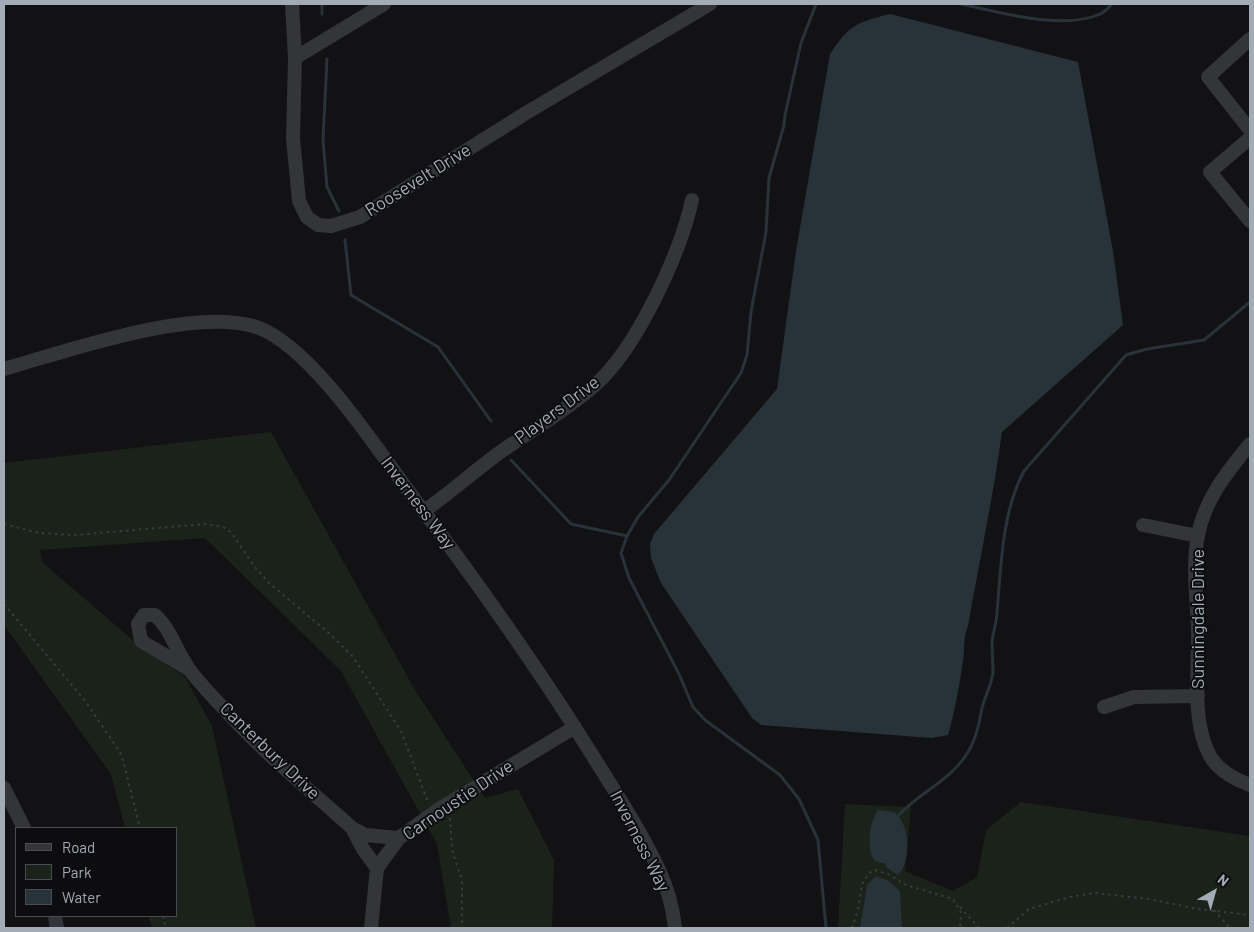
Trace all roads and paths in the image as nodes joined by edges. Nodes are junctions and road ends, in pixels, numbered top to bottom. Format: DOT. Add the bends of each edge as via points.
graph roads {
  1 [pos="292,4"];
  2 [pos="384,4"];
  3 [pos="710,4"];
  4 [pos="1250,39"];
  5 [pos="296,58"];
  6 [pos="1250,130"];
  7 [pos="1250,138"];
  8 [pos="692,200"];
  9 [pos="1250,221"];
  10 [pos="4,369"];
  11 [pos="1250,444"];
  12 [pos="424,511"];
  13 [pos="4,524"];
  14 [pos="1143,525"];
  15 [pos="1198,536"];
  16 [pos="4,604"];
  17 [pos="190,670"];
  18 [pos="1198,696"];
  19 [pos="1104,707"];
  20 [pos="575,727"];
  21 [pos="1250,785"];
  22 [pos="4,788"];
  23 [pos="439,809"];
  24 [pos="24,827"];
  25 [pos="140,827"];
  26 [pos="352,828"];
  27 [pos="399,838"];
  28 [pos="377,868"];
  29 [pos="958,906"];
  30 [pos="1214,910"];
  31 [pos="1250,915"];
  32 [pos="371,928"];
  33 [pos="462,928"];
  34 [pos="675,928"];
  35 [pos="852,928"];
  36 [pos="960,928"];
  37 [pos="980,928"];
  38 [pos="1007,928"];
  39 [pos="1230,928"];
  1 -- 5 [label="street, Roosevelt Drive"];
  2 -- 5 [label="street"];
  3 -- 5 [label="street, Roosevelt Drive" via="526,113 360,217 331,226 318,225 307,217 299,201 293,138"];
  4 -- 6 [label="street" via="1208,77"];
  7 -- 9 [label="street" via="1210,172"];
  8 -- 12 [label="street, Players Drive" via="673,262 627,347 602,377"];
  10 -- 12 [label="street, Inverness Way" via="127,335 196,322 228,322 257,327 280,338 299,354 353,416"];
  11 -- 15 [label="street, Sunningdale Drive" via="1209,501"];
  12 -- 20 [label="street, Inverness Way" via="480,585"];
  13 -- 23 [label="path" via="74,535 206,524 231,532 270,583 353,657 401,731 428,802"];
  14 -- 15 [label="street"];
  15 -- 18 [label="street, Sunningdale Drive"];
  16 -- 25 [label="path" via="86,702 120,752"];
  17 -- 26 [label="street, Canterbury Drive" via="261,747"];
  18 -- 19 [label="street" via="1134,697"];
  18 -- 21 [label="street, Sunningdale Drive" via="1209,754 1222,770"];
  20 -- 23 [label="street, Carnoustie Drive"];
  20 -- 34 [label="street, Inverness Way" via="636,826 660,873"];
  22 -- 24 [label="street"];
  23 -- 27 [label="street, Carnoustie Drive"];
  23 -- 33 [label="path" via="450,818 452,850 462,881"];
  26 -- 27 [label="street, Canterbury Drive" via="365,835"];
  26 -- 28 [label="street, Canterbury Drive"];
  27 -- 28 [label="street, Carnoustie Drive"];
  28 -- 32 [label="street"];
  29 -- 35 [label="path" via="943,894 906,884 875,870 862,884"];
  29 -- 36 [label="path"];
  29 -- 37 [label="path"];
  30 -- 31 [label="path"];
  30 -- 38 [label="path" via="1095,893 1029,909"];
  30 -- 39 [label="path"];
}
